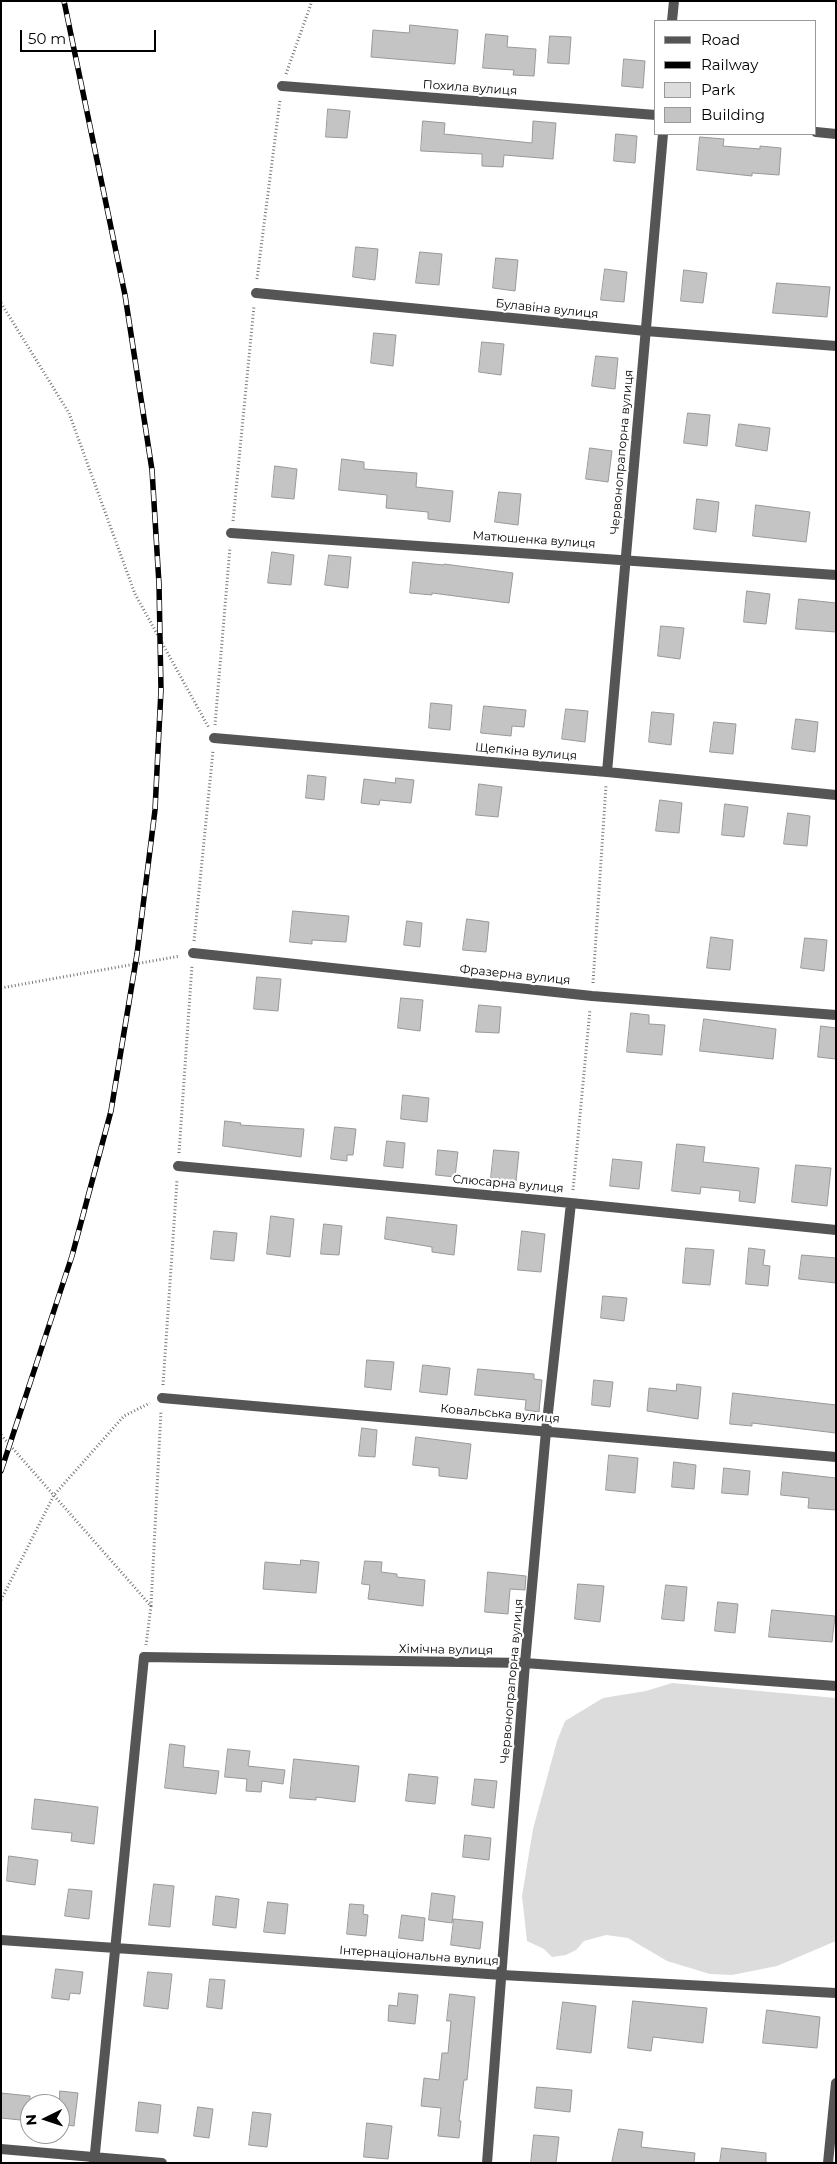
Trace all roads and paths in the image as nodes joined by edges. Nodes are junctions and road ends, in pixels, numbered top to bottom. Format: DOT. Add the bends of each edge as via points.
graph roads {
  1 [pos="312,1"];
  2 [pos="674,1"];
  3 [pos="672,20"];
  4 [pos="282,86"];
  5 [pos="654,115"];
  6 [pos="817,132"];
  7 [pos="836,134"];
  8 [pos="663,135"];
  9 [pos="256,293"];
  10 [pos="1,303"];
  11 [pos="646,331"];
  12 [pos="836,346"];
  13 [pos="231,533"];
  14 [pos="626,558"];
  15 [pos="836,575"];
  16 [pos="214,738"];
  17 [pos="607,772"];
  18 [pos="836,795"];
  19 [pos="193,954"];
  20 [pos="1,988"];
  21 [pos="836,1015"];
  22 [pos="178,1166"];
  23 [pos="572,1203"];
  24 [pos="836,1230"];
  25 [pos="162,1398"];
  26 [pos="546,1431"];
  27 [pos="1,1435"];
  28 [pos="836,1457"];
  29 [pos="54,1495"];
  30 [pos="1,1600"];
  31 [pos="152,1606"];
  32 [pos="144,1657"];
  33 [pos="525,1663"];
  34 [pos="836,1686"];
  35 [pos="1,1940"];
  36 [pos="114,1948"];
  37 [pos="502,1975"];
  38 [pos="836,1993"];
  39 [pos="836,2083"];
  40 [pos="1,2149"];
  41 [pos="94,2160"];
  42 [pos="162,2163"];
  43 [pos="487,2163"];
  44 [pos="828,2163"];
  1 -- 4 [label="path"];
  2 -- 3 [label="street"];
  4 -- 5 [label="street, Похила вулиця"];
  4 -- 9 [label="path"];
  6 -- 7 [label="street"];
  8 -- 11 [label="street, Червонопрапорна вулиця"];
  9 -- 11 [label="street, Булавіна вулиця"];
  9 -- 13 [label="path"];
  10 -- 16 [label="path" via="69,413 135,594"];
  11 -- 12 [label="street, Булавіна вулиця"];
  11 -- 14 [label="street, Червонопрапорна вулиця"];
  13 -- 14 [label="street, Матюшенка вулиця"];
  13 -- 16 [label="path"];
  14 -- 15 [label="street, Матюшенка вулиця"];
  14 -- 17 [label="street, Червонопрапорна вулиця"];
  16 -- 17 [label="street, Щепкіна вулиця"];
  16 -- 19 [label="path"];
  17 -- 18 [label="street, Щепкіна вулиця"];
  19 -- 20 [label="path"];
  19 -- 21 [label="street, Фразерна вулиця" via="592,996"];
  19 -- 22 [label="path"];
  22 -- 23 [label="street, Слюсарна вулиця"];
  22 -- 25 [label="path"];
  23 -- 24 [label="street, Слюсарна вулиця"];
  23 -- 26 [label="street, Червонопрапорна вулиця"];
  25 -- 26 [label="street, Ковальська вулиця"];
  25 -- 29 [label="path" via="124,1416"];
  25 -- 31 [label="path"];
  26 -- 28 [label="street, Ковальська вулиця"];
  26 -- 33 [label="street, Червонопрапорна вулиця"];
  27 -- 29 [label="path"];
  29 -- 30 [label="path"];
  29 -- 31 [label="path"];
  31 -- 32 [label="path"];
  32 -- 33 [label="street, Хімічна вулиця"];
  32 -- 36 [label="street"];
  33 -- 34 [label="street, Хімічна вулиця"];
  33 -- 37 [label="street, Червонопрапорна вулиця"];
  35 -- 36 [label="street, Інтернаціональна вулиця"];
  36 -- 37 [label="street, Інтернаціональна вулиця"];
  36 -- 41 [label="street"];
  37 -- 38 [label="street, Інтернаціональна вулиця"];
  37 -- 43 [label="street, Червонопрапорна вулиця"];
  39 -- 44 [label="street"];
  40 -- 41 [label="street"];
  41 -- 42 [label="street"];
}
